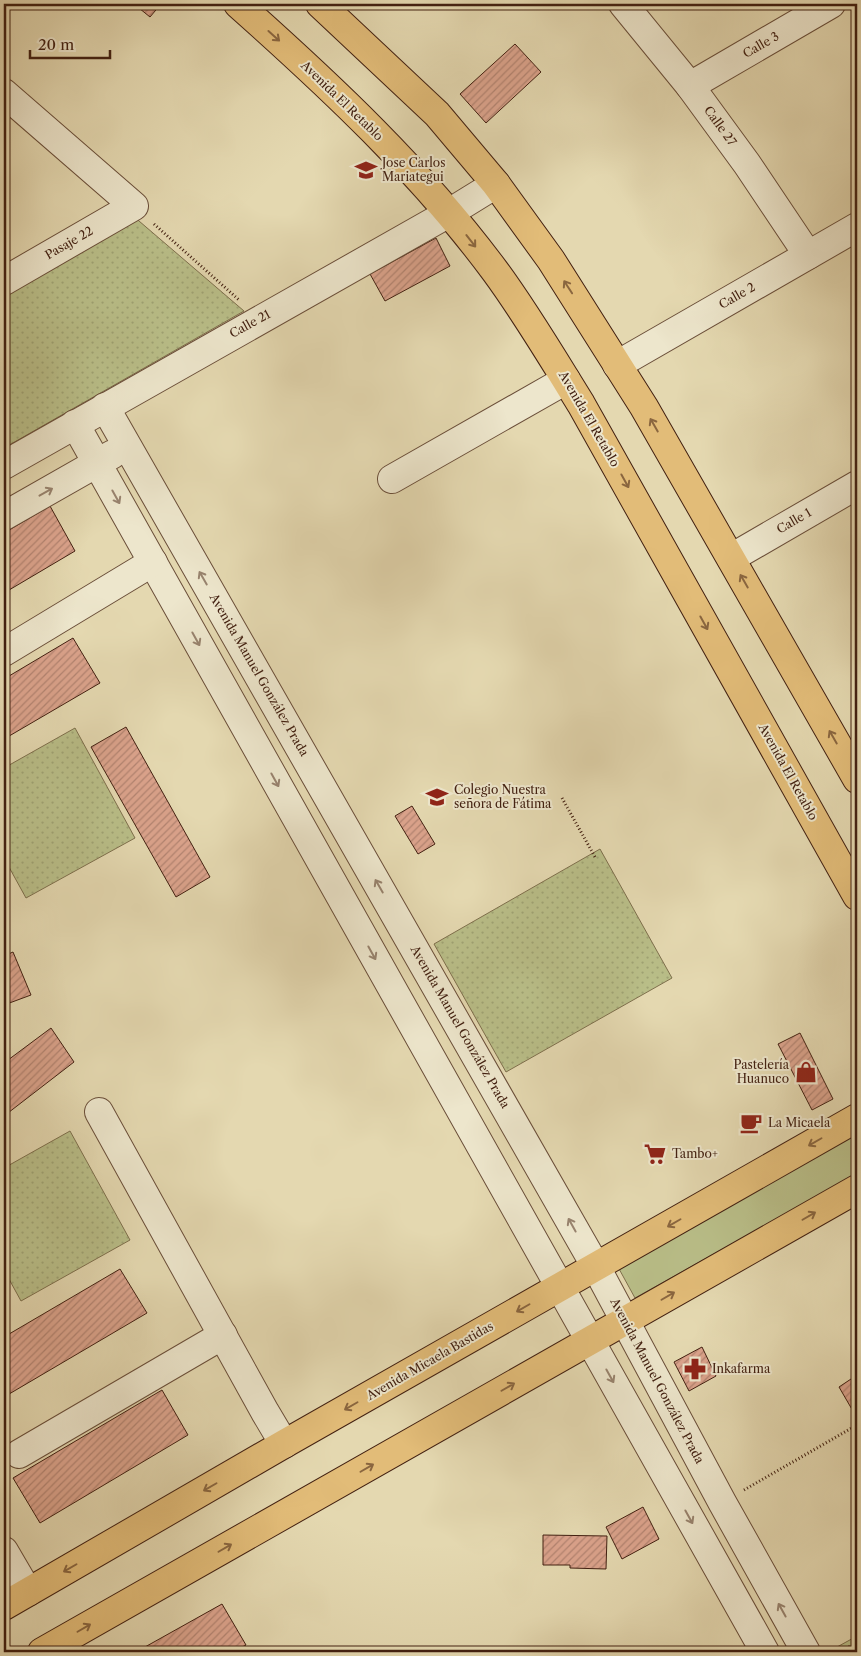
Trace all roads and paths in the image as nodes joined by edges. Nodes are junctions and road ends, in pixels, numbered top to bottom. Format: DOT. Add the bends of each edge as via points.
graph roads {
  1 [pos="238,4"];
  2 [pos="320,4"];
  3 [pos="623,4"];
  4 [pos="831,4"];
  5 [pos="690,86"];
  6 [pos="4,93"];
  7 [pos="496,184"];
  8 [pos="134,206"];
  9 [pos="449,213"];
  10 [pos="857,226"];
  11 [pos="808,255"];
  12 [pos="4,281"];
  13 [pos="260,318"];
  14 [pos="617,365"];
  15 [pos="566,380"];
  16 [pos="105,406"];
  17 [pos="75,424"];
  18 [pos="128,445"];
  19 [pos="97,464"];
  20 [pos="4,465"];
  21 [pos="392,479"];
  22 [pos="857,485"];
  23 [pos="4,516"];
  24 [pos="730,558"];
  25 [pos="153,562"];
  26 [pos="4,652"];
  27 [pos="857,780"];
  28 [pos="562,798"];
  29 [pos="595,857"];
  30 [pos="857,896"];
  31 [pos="99,1112"];
  32 [pos="857,1118"];
  33 [pos="857,1189"];
  34 [pos="596,1267"];
  35 [pos="560,1287"];
  36 [pos="626,1320"];
  37 [pos="224,1335"];
  38 [pos="590,1341"];
  39 [pos="857,1425"];
  40 [pos="284,1444"];
  41 [pos="19,1454"];
  42 [pos="722,1502"];
  43 [pos="4,1551"];
  44 [pos="28,1592"];
  45 [pos="4,1606"];
  46 [pos="857,1642"];
  47 [pos="42,1652"];
  48 [pos="765,1652"];
  49 [pos="806,1652"];
  50 [pos="840,1652"];
  1 -- 9 [label="main road, Avenida El Retablo, one-way" via="317,74"];
  2 -- 7 [label="main road" via="437,114"];
  3 -- 5 [label="street, Calle 27"];
  4 -- 5 [label="street, Calle 3"];
  5 -- 11 [label="street, Calle 27" via="748,164"];
  6 -- 8 [label="street"];
  7 -- 9 [label="street, Calle 21"];
  14 -- 7 [label="main road, one-way" via="551,260"];
  8 -- 12 [label="street, Pasaje 22"];
  8 -- 13 [label="path"];
  9 -- 13 [label="street, Calle 21"];
  9 -- 15 [label="main road, Avenida El Retablo, one-way" via="495,270"];
  10 -- 11 [label="street, Calle 2"];
  11 -- 14 [label="street, Calle 2"];
  13 -- 16 [label="street, Calle 21"];
  24 -- 14 [label="main road, one-way"];
  15 -- 21 [label="street"];
  15 -- 30 [label="main road, Avenida El Retablo, one-way"];
  16 -- 17 [label="street, Calle 21"];
  16 -- 18 [label="street, Avenida Manuel González Prada"];
  17 -- 19 [label="street"];
  17 -- 20 [label="street, Calle 21"];
  18 -- 19 [label="street"];
  34 -- 18 [label="street, Avenida Manuel González Prada, one-way" via="407,916"];
  23 -- 19 [label="street, one-way"];
  19 -- 25 [label="street, one-way"];
  22 -- 24 [label="street, Calle 1"];
  27 -- 24 [label="main road, one-way"];
  25 -- 26 [label="street"];
  25 -- 35 [label="street, one-way"];
  28 -- 29 [label="path"];
  31 -- 37 [label="street"];
  32 -- 34 [label="main road, Avenida Micaela Bastidas, one-way"];
  36 -- 33 [label="main road, one-way"];
  34 -- 35 [label="main road, Avenida Micaela Bastidas"];
  34 -- 36 [label="street, Avenida Manuel González Prada"];
  35 -- 38 [label="street"];
  35 -- 40 [label="main road, Avenida Micaela Bastidas, one-way"];
  36 -- 38 [label="main road"];
  36 -- 42 [label="street, Avenida Manuel González Prada"];
  37 -- 40 [label="street"];
  37 -- 41 [label="street"];
  47 -- 38 [label="main road, one-way"];
  38 -- 48 [label="street, one-way"];
  39 -- 42 [label="path"];
  40 -- 44 [label="main road, Avenida Micaela Bastidas, one-way"];
  49 -- 42 [label="street, Avenida Manuel González Prada, one-way"];
  43 -- 44 [label="street"];
  44 -- 45 [label="main road, Avenida Micaela Bastidas"];
  46 -- 50 [label="path"];
}
